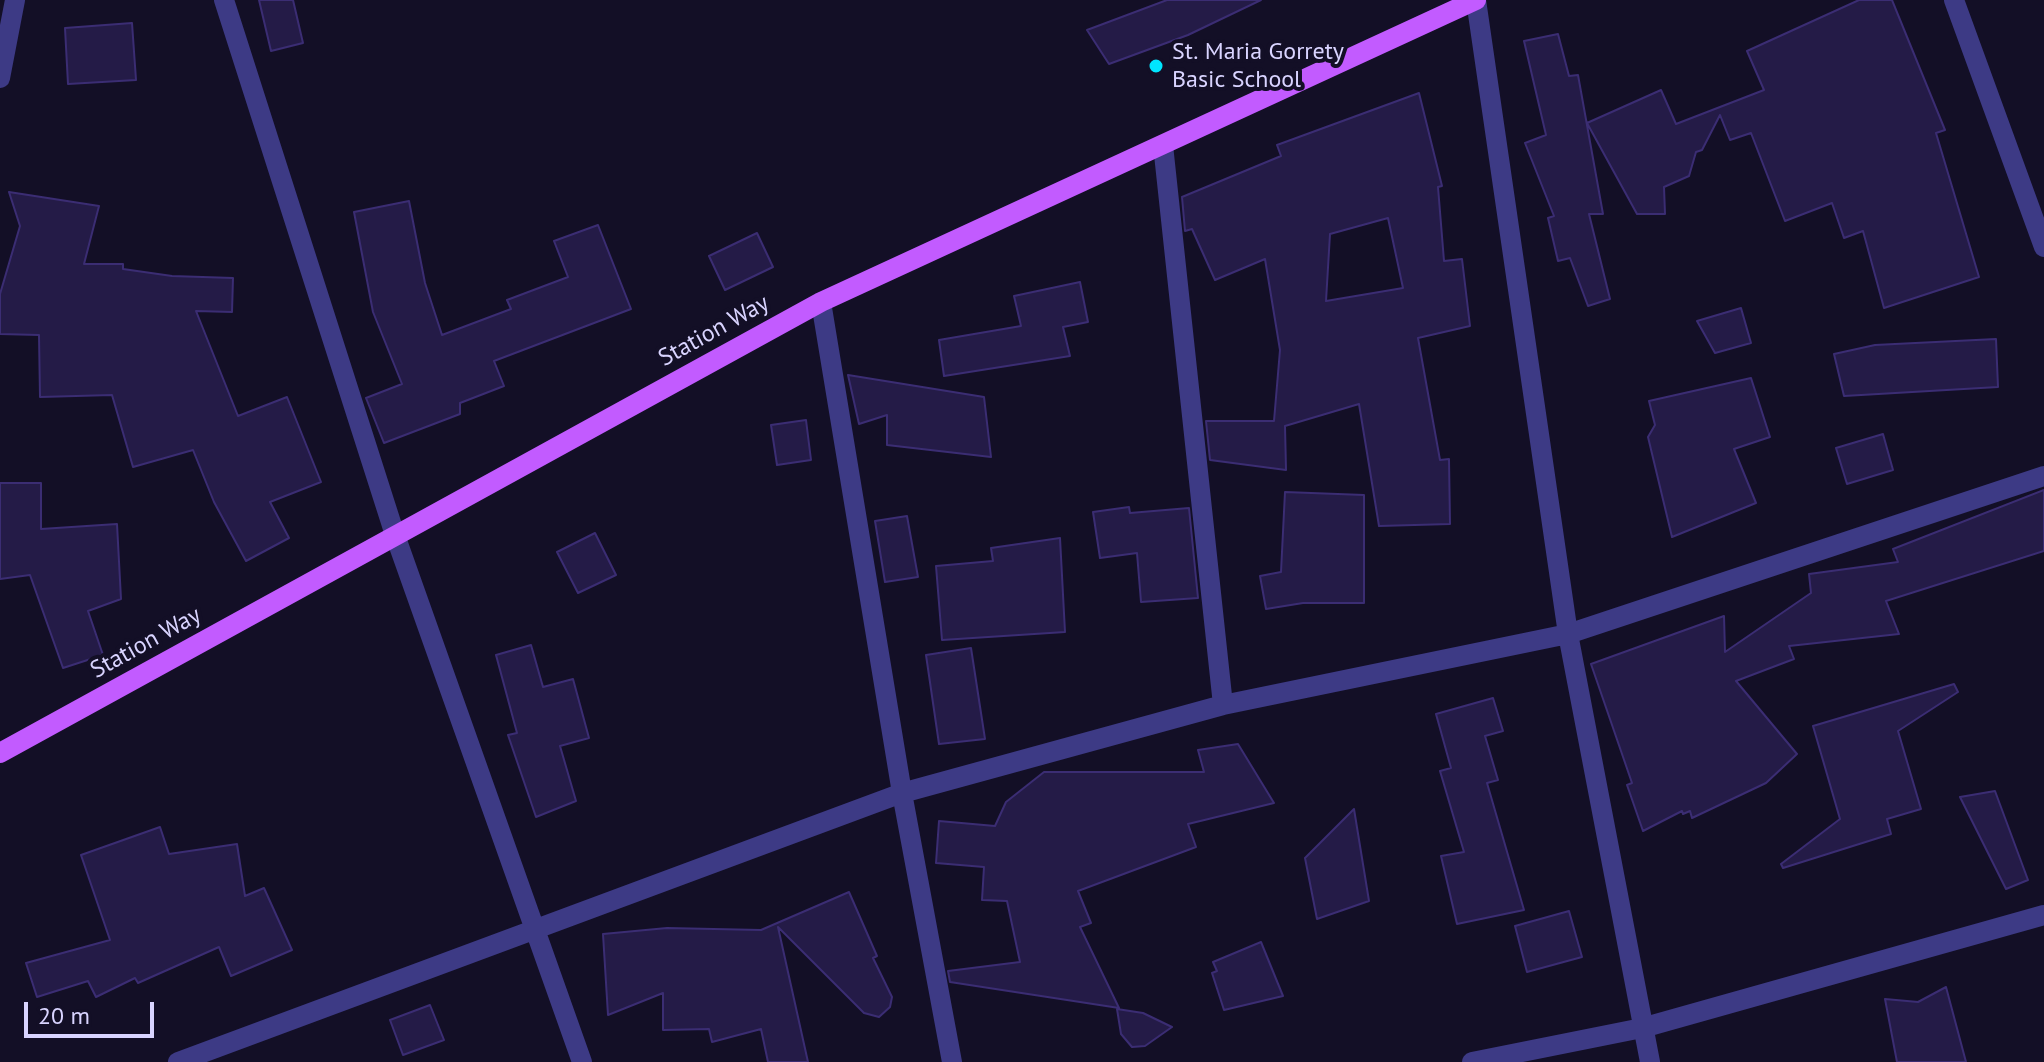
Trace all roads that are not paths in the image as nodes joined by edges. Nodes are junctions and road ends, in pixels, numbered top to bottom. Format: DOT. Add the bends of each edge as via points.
graph roads {
  1 [pos="224,0"];
  2 [pos="1476,0"];
  3 [pos="1954,0"];
  4 [pos="9,7"];
  5 [pos="0,78"];
  6 [pos="1163,145"];
  7 [pos="2044,247"];
  8 [pos="821,302"];
  9 [pos="2044,476"];
  10 [pos="395,535"];
  11 [pos="1568,634"];
  12 [pos="1223,705"];
  13 [pos="0,753"];
  14 [pos="902,793"];
  15 [pos="2044,915"];
  16 [pos="534,931"];
  17 [pos="1642,1028"];
  18 [pos="178,1062"];
  19 [pos="582,1062"];
  20 [pos="952,1062"];
  21 [pos="1472,1062"];
  22 [pos="1650,1062"];
  1 -- 10 [label="street"];
  2 -- 6 [label="main road, Station Way"];
  2 -- 11 [label="street"];
  3 -- 7 [label="street"];
  4 -- 5 [label="street"];
  6 -- 8 [label="main road, Station Way"];
  6 -- 12 [label="street"];
  8 -- 10 [label="main road, Station Way"];
  8 -- 14 [label="street"];
  9 -- 11 [label="street"];
  10 -- 13 [label="main road, Station Way"];
  10 -- 16 [label="street"];
  11 -- 12 [label="street"];
  11 -- 17 [label="street"];
  12 -- 14 [label="street"];
  14 -- 16 [label="street"];
  14 -- 20 [label="street"];
  15 -- 17 [label="street"];
  16 -- 18 [label="street"];
  16 -- 19 [label="street"];
  17 -- 21 [label="street"];
  17 -- 22 [label="street"];
}
